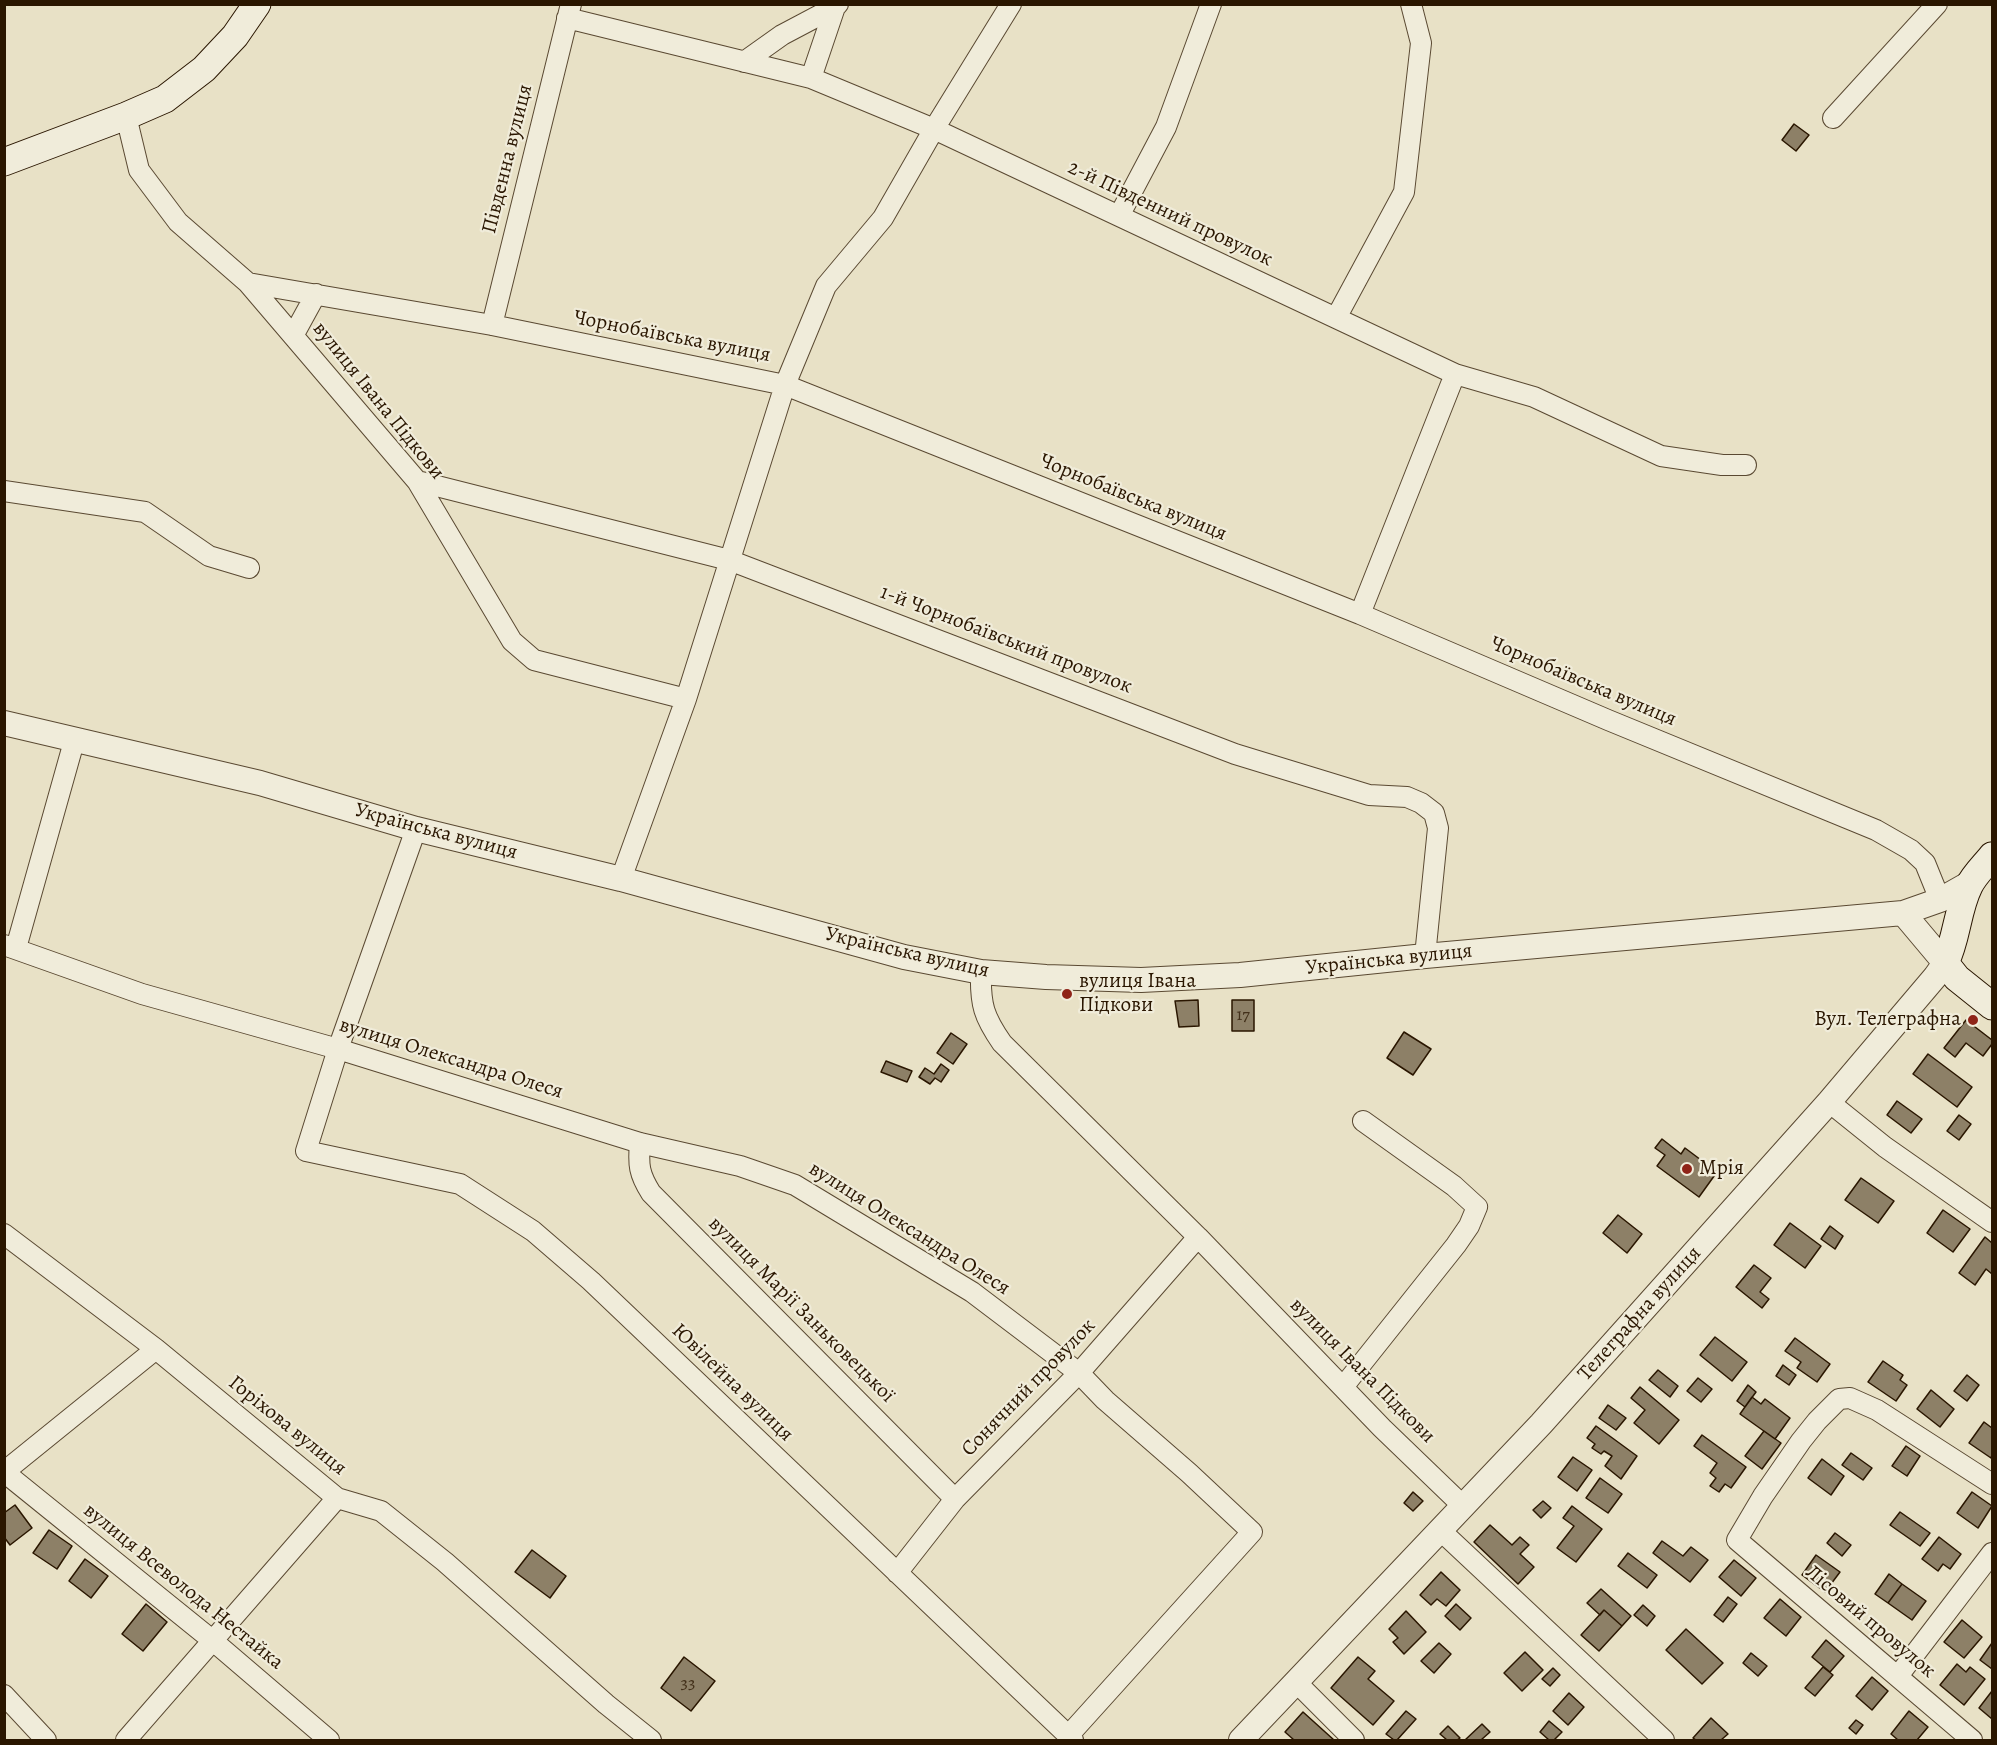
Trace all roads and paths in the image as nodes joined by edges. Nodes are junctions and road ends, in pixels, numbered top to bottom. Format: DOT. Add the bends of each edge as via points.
graph roads {
  1 [pos="257,4"];
  2 [pos="1011,4"];
  3 [pos="1211,4"];
  4 [pos="1411,4"];
  5 [pos="1937,4"];
  6 [pos="836,6"];
  7 [pos="569,11"];
  8 [pos="744,62"];
  9 [pos="811,78"];
  10 [pos="126,116"];
  11 [pos="1833,118"];
  12 [pos="934,129"];
  13 [pos="4,162"];
  14 [pos="1119,216"];
  15 [pos="248,283"];
  16 [pos="316,294"];
  17 [pos="1336,318"];
  18 [pos="492,325"];
  19 [pos="293,336"];
  20 [pos="1455,374"];
  21 [pos="785,385"];
  22 [pos="1746,465"];
  23 [pos="417,481"];
  24 [pos="4,491"];
  25 [pos="729,560"];
  26 [pos="249,568"];
  27 [pos="1360,614"];
  28 [pos="686,699"];
  29 [pos="4,723"];
  30 [pos="75,738"];
  31 [pos="416,829"];
  32 [pos="1992,856"];
  33 [pos="621,879"];
  34 [pos="1970,883"];
  35 [pos="1940,900"];
  36 [pos="1903,912"];
  37 [pos="10,946"];
  38 [pos="1425,956"];
  39 [pos="1945,963"];
  40 [pos="981,972"];
  41 [pos="1992,1006"];
  42 [pos="338,1048"];
  43 [pos="1829,1102"];
  44 [pos="1363,1121"];
  45 [pos="640,1143"];
  46 [pos="1992,1222"];
  47 [pos="4,1234"];
  48 [pos="1198,1237"];
  49 [pos="156,1349"];
  50 [pos="1079,1373"];
  51 [pos="1343,1387"];
  52 [pos="4,1472"];
  53 [pos="1992,1484"];
  54 [pos="337,1498"];
  55 [pos="955,1499"];
  56 [pos="1463,1506"];
  57 [pos="1440,1530"];
  58 [pos="1992,1553"];
  59 [pos="897,1573"];
  60 [pos="212,1640"];
  61 [pos="1898,1676"];
  62 [pos="1296,1682"];
  63 [pos="4,1695"];
  64 [pos="1070,1738"];
  65 [pos="46,1740"];
  66 [pos="126,1740"];
  67 [pos="329,1740"];
  68 [pos="651,1740"];
  69 [pos="1240,1740"];
  70 [pos="1354,1740"];
  71 [pos="1664,1740"];
  72 [pos="1972,1740"];
  1 -- 10 [label="main road" via="235,36 204,69 165,99"];
  2 -- 12 [label="street"];
  3 -- 14 [label="street" via="1166,127"];
  4 -- 17 [label="street" via="1421,43 1404,192"];
  5 -- 11 [label="street"];
  6 -- 8 [label="street" via="782,35"];
  6 -- 9 [label="street"];
  7 -- 8 [label="street, 2-й Південний провулок"];
  7 -- 18 [label="street, Південна вулиця"];
  8 -- 9 [label="street, 2-й Південний провулок"];
  9 -- 12 [label="street, 2-й Південний провулок"];
  10 -- 13 [label="main road"];
  10 -- 15 [label="street, вулиця Івана Підкови" via="139,170 178,222"];
  12 -- 14 [label="street, 2-й Південний провулок"];
  12 -- 21 [label="street" via="883,218 825,286"];
  14 -- 17 [label="street, 2-й Південний провулок"];
  15 -- 16 [label="street, Чорнобаївська вулиця"];
  15 -- 19 [label="street, вулиця Івана Підкови"];
  16 -- 18 [label="street, Чорнобаївська вулиця"];
  16 -- 19 [label="street"];
  17 -- 20 [label="street, 2-й Південний провулок"];
  18 -- 21 [label="street, Чорнобаївська вулиця"];
  19 -- 23 [label="street, вулиця Івана Підкови"];
  20 -- 22 [label="street, 2-й Південний провулок" via="1534,397 1661,456"];
  20 -- 27 [label="street"];
  21 -- 25 [label="street"];
  21 -- 27 [label="street, Чорнобаївська вулиця"];
  23 -- 25 [label="street, 1-й Чорнобаївський провулок"];
  23 -- 28 [label="street, вулиця Івана Підкови" via="512,641 534,660"];
  24 -- 26 [label="street" via="145,512 209,556"];
  25 -- 28 [label="street"];
  25 -- 38 [label="street, 1-й Чорнобаївський провулок" via="1235,754 1369,795 1407,797 1421,803 1434,813 1438,828"];
  27 -- 35 [label="street, Чорнобаївська вулиця" via="1876,830 1911,849 1925,863"];
  28 -- 33 [label="street"];
  29 -- 30 [label="street, Українська вулиця"];
  30 -- 31 [label="street, Українська вулиця" via="260,783"];
  30 -- 37 [label="street"];
  31 -- 33 [label="street, Українська вулиця"];
  31 -- 42 [label="street"];
  32 -- 34 [label="main road, Телеграфна вулиця"];
  33 -- 40 [label="street, Українська вулиця" via="904,957"];
  34 -- 35 [label="street, Українська вулиця"];
  34 -- 39 [label="main road, Телеграфна вулиця"];
  35 -- 36 [label="street, Українська вулиця"];
  36 -- 38 [label="street, Українська вулиця"];
  36 -- 39 [label="street"];
  37 -- 42 [label="street, вулиця Олександра Олеся" via="142,994"];
  38 -- 40 [label="street, Українська вулиця" via="1240,975 1141,980"];
  39 -- 41 [label="main road"];
  39 -- 43 [label="street, Телеграфна вулиця"];
  40 -- 48 [label="street, вулиця Івана Підкови" via="980,995 987,1020 1002,1043"];
  42 -- 45 [label="street, вулиця Олександра Олеся"];
  42 -- 59 [label="street, Ювілейна вулиця" via="306,1151 460,1184 533,1231 591,1281"];
  43 -- 46 [label="street" via="1893,1153"];
  43 -- 56 [label="street, Телеграфна вулиця" via="1542,1424"];
  44 -- 51 [label="street" via="1477,1207 1456,1245"];
  45 -- 50 [label="street, вулиця Олександра Олеся" via="740,1166 795,1185 972,1292"];
  45 -- 55 [label="street, вулиця Марії Заньковецької" via="641,1178 651,1193"];
  47 -- 49 [label="street, Горіхова вулиця"];
  48 -- 50 [label="street, Сонячний провулок"];
  48 -- 51 [label="street, вулиця Івана Підкови"];
  49 -- 52 [label="street"];
  49 -- 54 [label="street, Горіхова вулиця"];
  50 -- 55 [label="street, Сонячний провулок"];
  50 -- 64 [label="street, вулиця Олександра Олеся" via="1252,1532"];
  51 -- 56 [label="street, вулиця Івана Підкови"];
  52 -- 60 [label="street, вулиця Всеволода Нестайка"];
  53 -- 61 [label="street, Лісовий провулок" via="1877,1410 1850,1398 1839,1399 1801,1441 1737,1540"];
  54 -- 60 [label="street"];
  54 -- 68 [label="street, Горіхова вулиця" via="381,1511"];
  55 -- 59 [label="street, Сонячний провулок"];
  56 -- 57 [label="street, Телеграфна вулиця"];
  57 -- 62 [label="street, Телеграфна вулиця"];
  57 -- 71 [label="street"];
  58 -- 61 [label="street"];
  59 -- 64 [label="street, Ювілейна вулиця"];
  60 -- 66 [label="street"];
  60 -- 67 [label="street, вулиця Всеволода Нестайка"];
  61 -- 72 [label="street, Лісовий провулок"];
  62 -- 69 [label="street, Телеграфна вулиця"];
  62 -- 70 [label="street"];
  63 -- 65 [label="street"];
}
